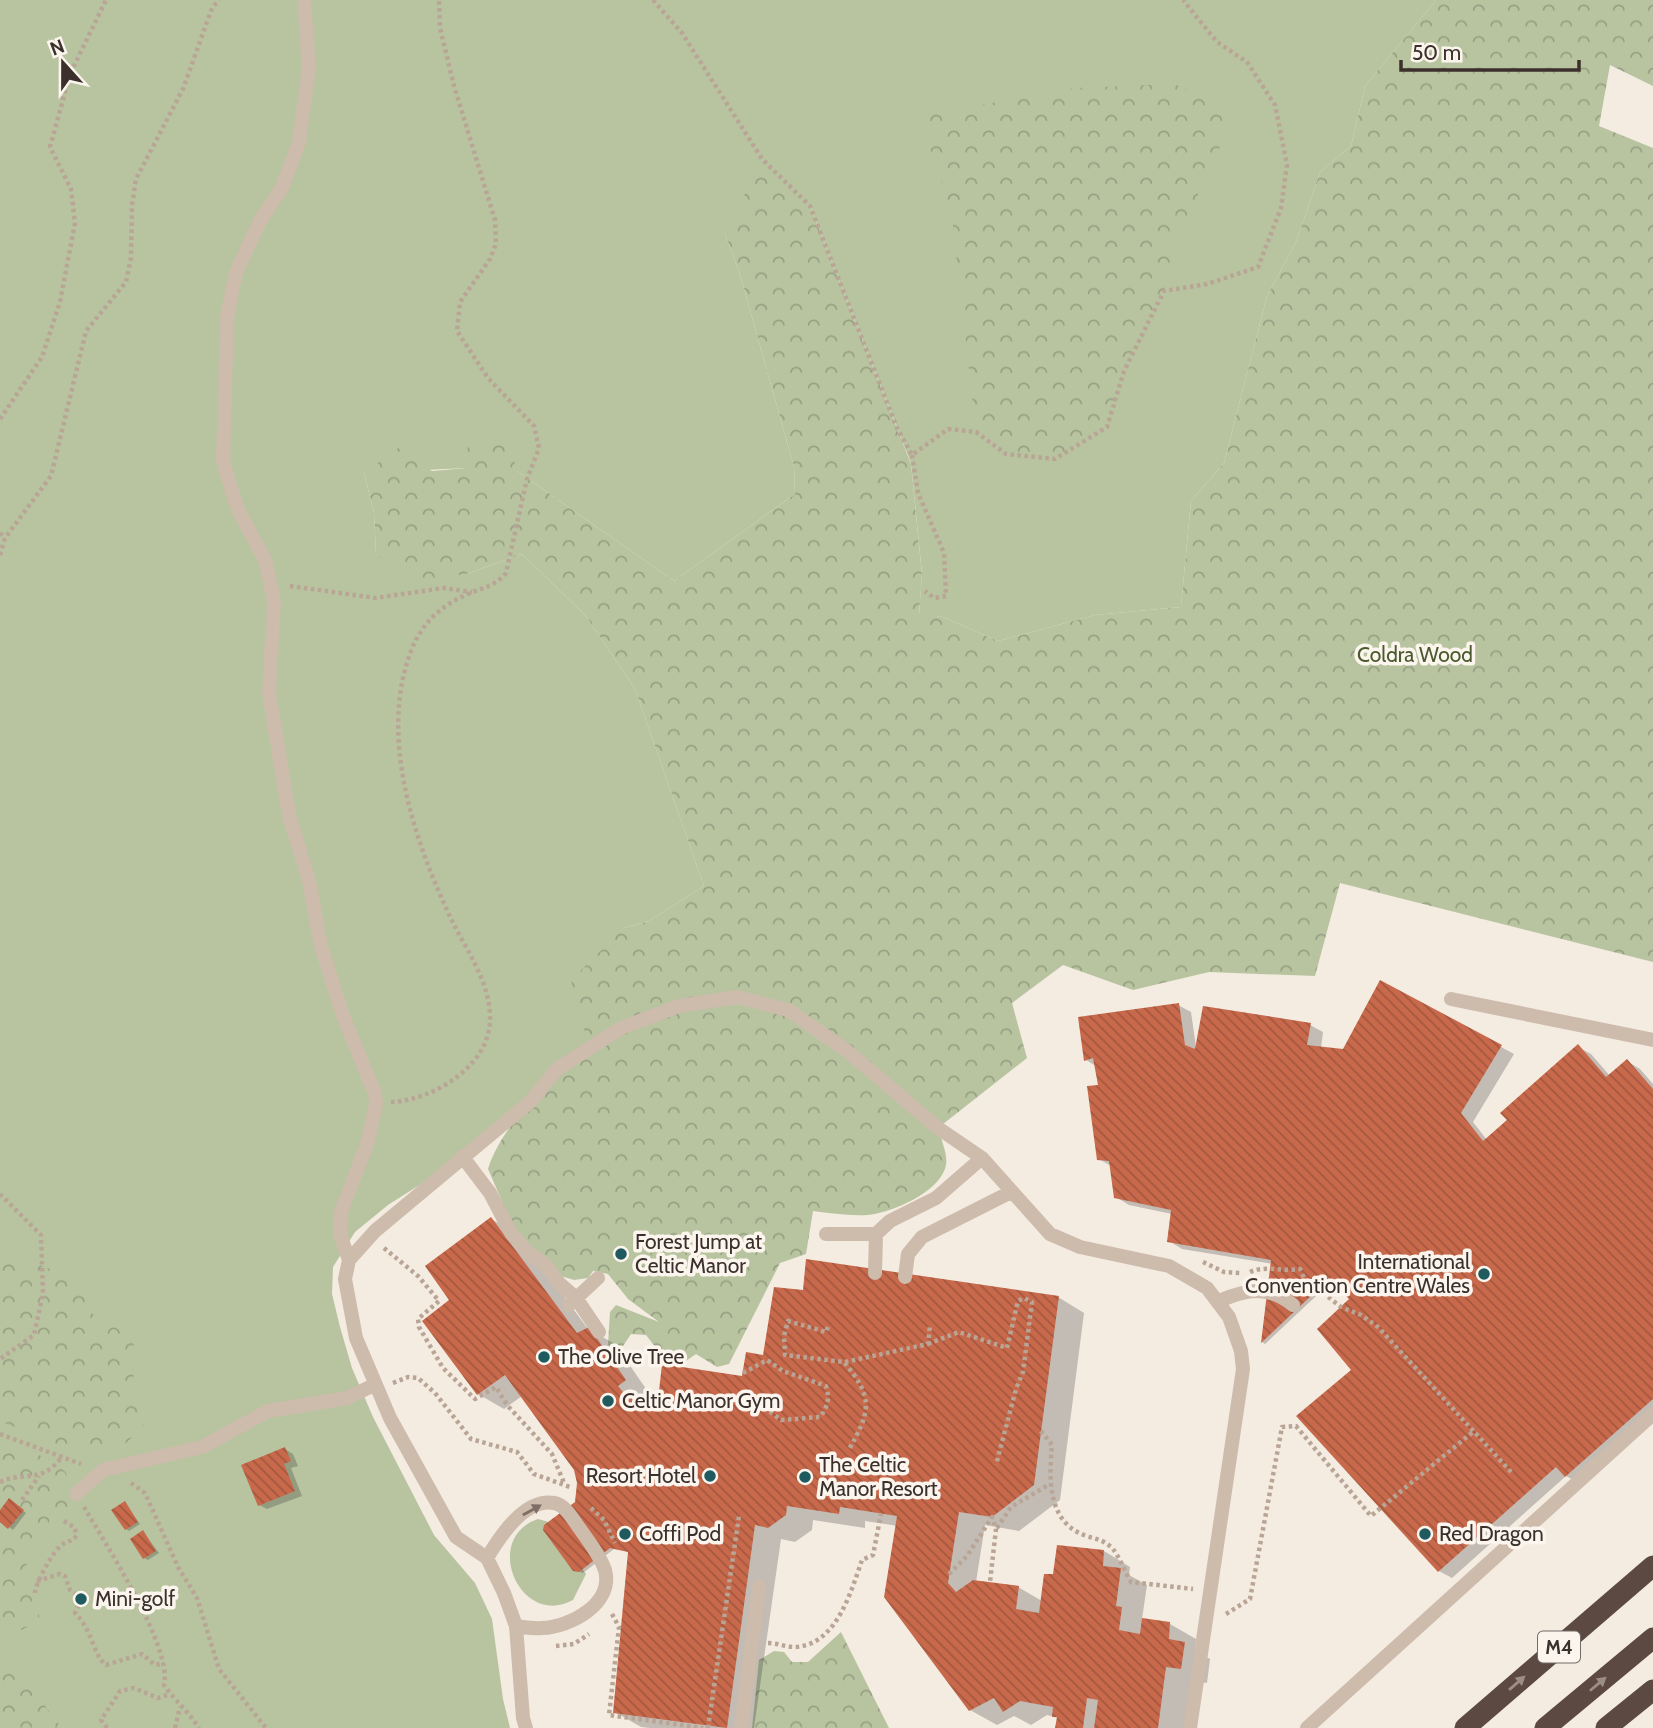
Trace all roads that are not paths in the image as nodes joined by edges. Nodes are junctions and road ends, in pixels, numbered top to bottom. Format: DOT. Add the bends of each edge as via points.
graph roads {
  1 [pos="304,0"];
  2 [pos="1451,999"];
  3 [pos="1653,1040"];
  4 [pos="462,1156"];
  5 [pos="982,1158"];
  6 [pos="1012,1192"];
  7 [pos="826,1234"];
  8 [pos="876,1234"];
  9 [pos="349,1260"];
  10 [pos="875,1273"];
  11 [pos="905,1277"];
  12 [pos="598,1278"];
  13 [pos="572,1301"];
  14 [pos="1219,1301"];
  15 [pos="1293,1305"];
  16 [pos="599,1332"];
  17 [pos="376,1389"];
  18 [pos="1653,1414"];
  19 [pos="76,1494"];
  20 [pos="486,1559"];
  21 [pos="1653,1566"];
  22 [pos="759,1586"];
  23 [pos="516,1626"];
  24 [pos="1653,1638"];
  25 [pos="1653,1690"];
  26 [pos="526,1728"];
  27 [pos="741,1728"];
  28 [pos="1190,1728"];
  29 [pos="1307,1728"];
  30 [pos="1465,1728"];
  31 [pos="1545,1728"];
  32 [pos="1606,1728"];
  1 -- 9 [label="lane" via="309,67 299,142 282,188 236,272 227,317 223,462 237,510 265,560 274,601 269,693 289,815 309,881 321,946 376,1102 368,1141 341,1212 340,1234"];
  2 -- 3 [label="lane"];
  4 -- 5 [label="lane" via="531,1101 557,1069 621,1028 679,1006 737,997 788,1010 846,1050 938,1129"];
  4 -- 9 [label="lane"];
  4 -- 13 [label="lane" via="490,1193 511,1233 545,1264"];
  5 -- 6 [label="lane"];
  5 -- 8 [label="lane" via="936,1198 890,1221"];
  6 -- 11 [label="lane" via="922,1237 908,1254"];
  6 -- 14 [label="lane" via="1061,1240 1169,1266 1207,1288"];
  7 -- 8 [label="lane"];
  8 -- 10 [label="lane"];
  9 -- 17 [label="lane" via="345,1279 356,1338"];
  12 -- 13 [label="lane"];
  13 -- 16 [label="lane"];
  14 -- 15 [label="lane" via="1244,1290 1261,1290"];
  14 -- 28 [label="lane" via="1236,1334 1243,1369"];
  17 -- 19 [label="lane" via="268,1411 202,1447 103,1470"];
  17 -- 20 [label="lane" via="456,1538"];
  18 -- 29 [label="lane"];
  20 -- 23 [label="lane"];
  20 -- 23 [label="lane, one-way" via="503,1532 522,1515 539,1504 555,1503 565,1509 599,1556 606,1573 602,1595 587,1613 543,1628"];
  30 -- 21 [label="highway, M4, one-way"];
  22 -- 27 [label="lane"];
  23 -- 26 [label="lane"];
  31 -- 24 [label="highway, M4, one-way"];
  25 -- 32 [label="highway"];
}
